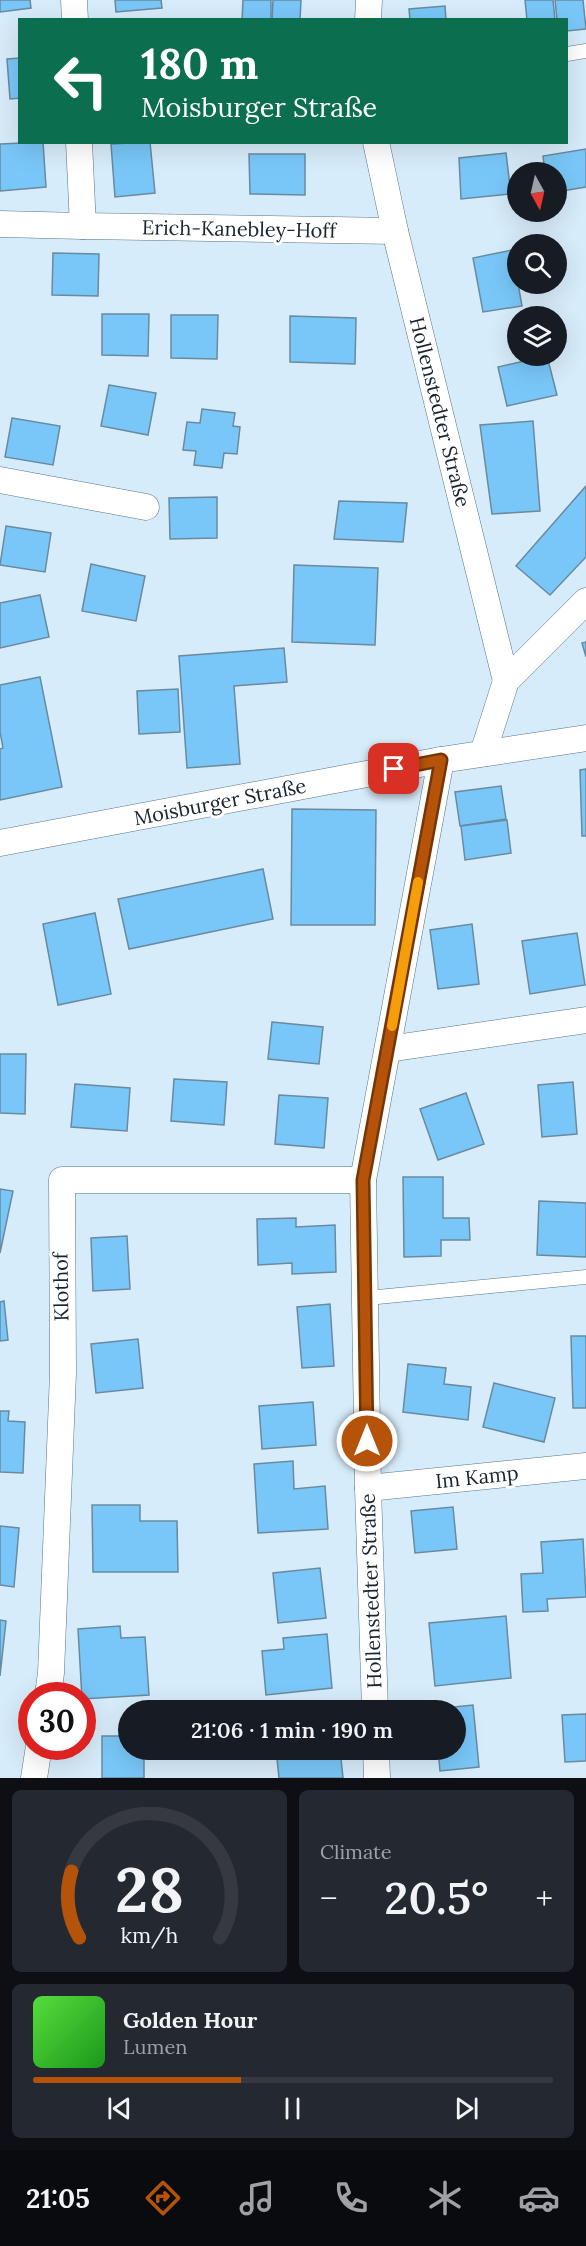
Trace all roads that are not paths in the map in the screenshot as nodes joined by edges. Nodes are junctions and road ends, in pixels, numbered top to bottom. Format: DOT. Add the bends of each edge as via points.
graph roads {
  1 [pos="74,0"];
  2 [pos="369,0"];
  3 [pos="75,18"];
  4 [pos="368,18"];
  5 [pos="586,51"];
  6 [pos="568,54"];
  7 [pos="79,144"];
  8 [pos="376,144"];
  9 [pos="0,224"];
  10 [pos="82,225"];
  11 [pos="395,231"];
  12 [pos="0,480"];
  13 [pos="146,507"];
  14 [pos="586,601"];
  15 [pos="506,681"];
  16 [pos="586,738"];
  17 [pos="483,753"];
  18 [pos="441,760"];
  19 [pos="0,843"];
  20 [pos="586,1020"];
  21 [pos="387,1049"];
  22 [pos="363,1180"];
  23 [pos="586,1277"];
  24 [pos="367,1298"];
  25 [pos="586,1466"];
  26 [pos="368,1488"];
  27 [pos="50,1682"];
  28 [pos="375,1700"];
  29 [pos="37,1760"];
  30 [pos="376,1760"];
  31 [pos="34,1778"];
  32 [pos="377,1778"];
  1 -- 3 [label="street"];
  2 -- 4 [label="street"];
  5 -- 6 [label="lane"];
  7 -- 10 [label="street"];
  8 -- 11 [label="street, Hollenstedter Straße"];
  9 -- 10 [label="street, Erich-Kanebley-Hoff"];
  10 -- 11 [label="street, Erich-Kanebley-Hoff"];
  11 -- 15 [label="street, Hollenstedter Straße"];
  12 -- 13 [label="street"];
  14 -- 15 [label="street"];
  15 -- 17 [label="street"];
  16 -- 17 [label="street, Moisburger Straße"];
  17 -- 18 [label="street, Moisburger Straße"];
  18 -- 19 [label="street, Moisburger Straße"];
  18 -- 21 [label="street, Hollenstedter Straße"];
  20 -- 21 [label="street"];
  21 -- 22 [label="street, Hollenstedter Straße"];
  22 -- 24 [label="street, Hollenstedter Straße"];
  22 -- 27 [label="street, Klothof" via="62,1180 63,1373"];
  23 -- 24 [label="lane"];
  24 -- 26 [label="street, Hollenstedter Straße"];
  25 -- 26 [label="street, Im Kamp"];
  26 -- 28 [label="street, Hollenstedter Straße"];
  29 -- 31 [label="street"];
  30 -- 32 [label="street"];
}
